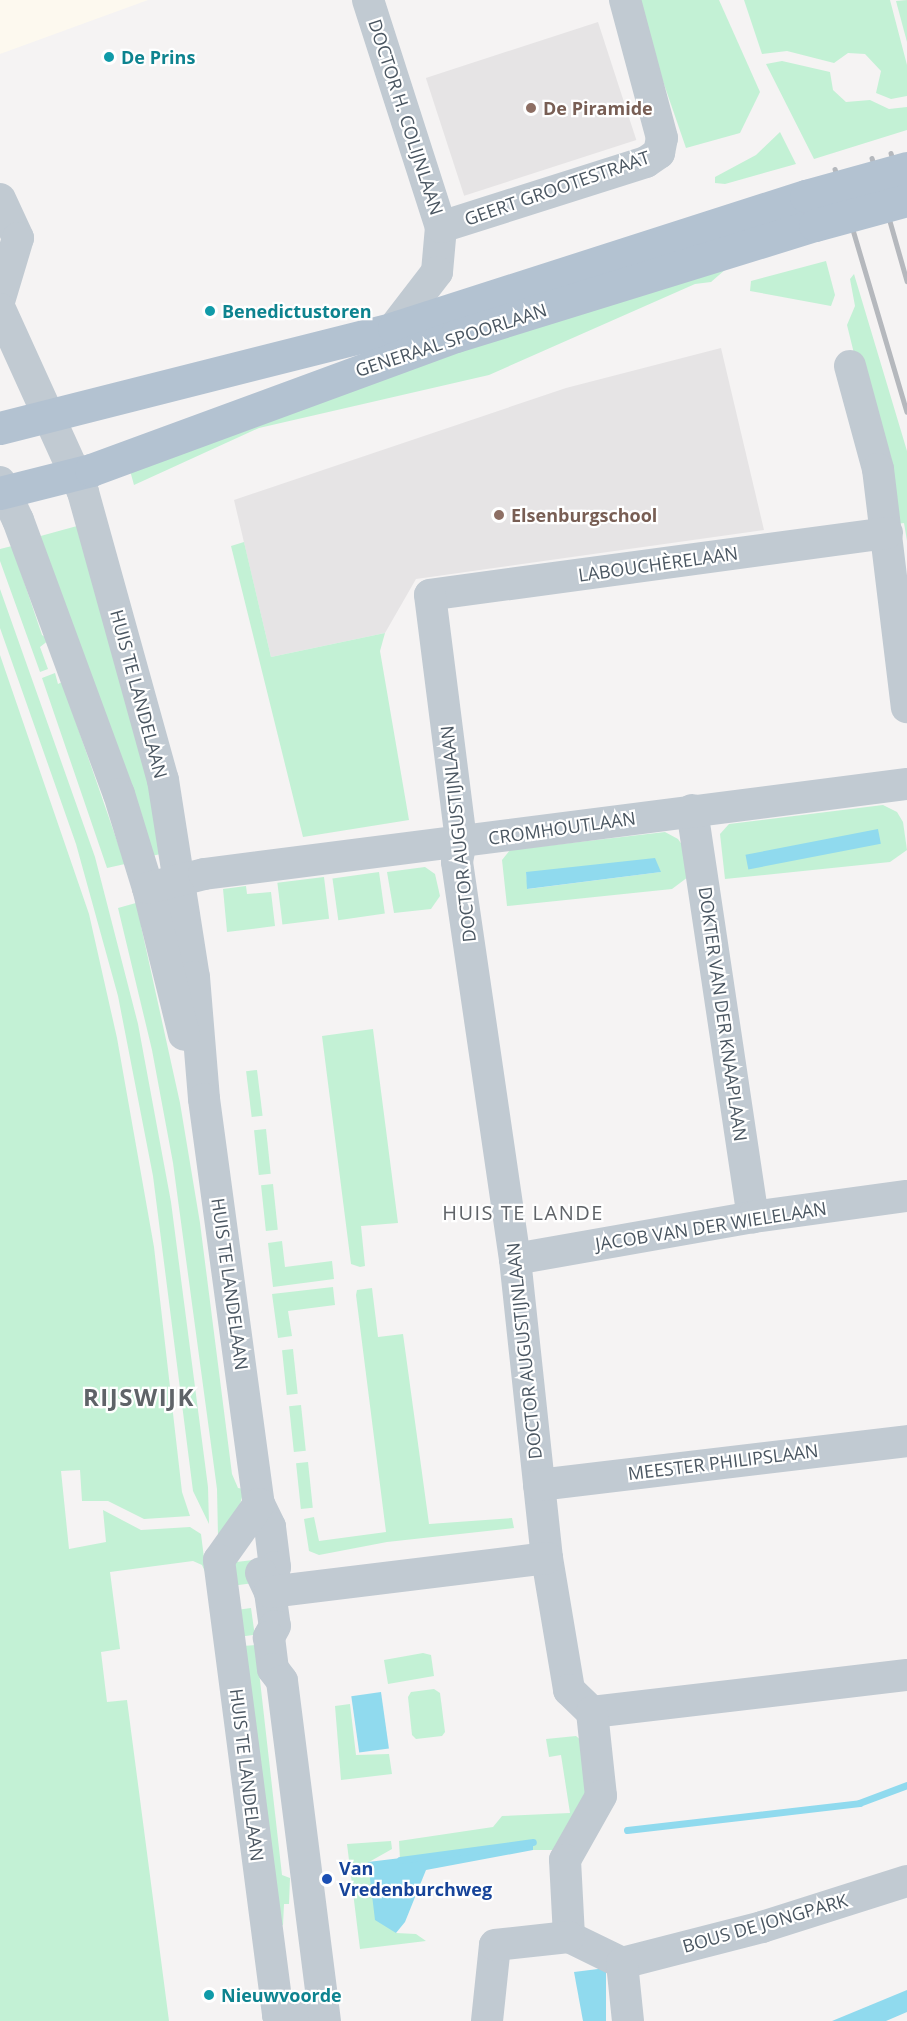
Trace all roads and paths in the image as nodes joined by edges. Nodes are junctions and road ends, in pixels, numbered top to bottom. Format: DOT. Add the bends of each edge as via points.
graph roads {
  1 [pos="368,0"];
  2 [pos="625,0"];
  3 [pos="907,168"];
  4 [pos="0,199"];
  5 [pos="907,200"];
  6 [pos="810,210"];
  7 [pos="441,227"];
  8 [pos="0,298"];
  9 [pos="0,309"];
  10 [pos="394,328"];
  11 [pos="850,366"];
  12 [pos="49,416"];
  13 [pos="0,428"];
  14 [pos="76,474"];
  15 [pos="2,489"];
  16 [pos="886,533"];
  17 [pos="430,595"];
  18 [pos="907,707"];
  19 [pos="907,784"];
  20 [pos="692,810"];
  21 [pos="461,841"];
  22 [pos="180,879"];
  23 [pos="148,888"];
  24 [pos="204,1099"];
  25 [pos="907,1197"];
  26 [pos="753,1217"];
  27 [pos="515,1259"];
  28 [pos="907,1441"];
  29 [pos="539,1485"];
  30 [pos="259,1504"];
  31 [pos="547,1558"];
  32 [pos="270,1593"];
  33 [pos="907,1675"];
  34 [pos="592,1712"];
  35 [pos="907,1881"];
  36 [pos="569,1937"];
  37 [pos="622,1963"];
  38 [pos="322,2017"];
  39 [pos="487,2021"];
  40 [pos="628,2021"];
  1 -- 7 [label="street, DOCTOR H. COLIJNLAAN"];
  2 -- 7 [label="street, GEERT GROOTESTRAAT" via="662,138 659,153 646,162"];
  3 -- 6 [label="main road, GENERAAL SPOORLAAN, bridge"];
  4 -- 8 [label="street" via="18,238"];
  5 -- 6 [label="main road, GENERAAL SPOORLAAN, bridge"];
  6 -- 10 [label="main road, GENERAAL SPOORLAAN"];
  6 -- 14 [label="main road, GENERAAL SPOORLAAN"];
  7 -- 10 [label="street, DOCTOR H. COLIJNLAAN" via="437,272"];
  9 -- 12 [label="street, HUIS TE LANDELAAN"];
  10 -- 12 [label="main road, GENERAAL SPOORLAAN"];
  11 -- 16 [label="street" via="872,440"];
  12 -- 13 [label="main road, GENERAAL SPOORLAAN"];
  12 -- 14 [label="street, HUIS TE LANDELAAN"];
  14 -- 15 [label="main road, GENERAAL SPOORLAAN"];
  14 -- 22 [label="street, HUIS TE LANDELAAN" via="148,716"];
  15 -- 23 [label="street, HUIS TE LANDELAAN" via="101,739"];
  16 -- 17 [label="street, LABOUCHÈRELAAN"];
  16 -- 18 [label="street"];
  17 -- 21 [label="street, DOCTOR AUGUSTIJNLAAN"];
  19 -- 20 [label="street, CROMHOUTLAAN"];
  20 -- 21 [label="street, CROMHOUTLAAN"];
  20 -- 26 [label="street, DOKTER VAN DER KNAAPLAAN"];
  21 -- 22 [label="street, CROMHOUTLAAN"];
  21 -- 27 [label="street, DOCTOR AUGUSTIJNLAAN" via="458,862"];
  22 -- 23 [label="street, CROMHOUTLAAN"];
  22 -- 24 [label="street, HUIS TE LANDELAAN" via="197,1001"];
  23 -- 24 [label="street, HUIS TE LANDELAAN" via="192,1066"];
  24 -- 30 [label="street, HUIS TE LANDELAAN"];
  25 -- 26 [label="street, JACOB VAN DER WIELELAAN"];
  26 -- 27 [label="street, JACOB VAN DER WIELELAAN"];
  27 -- 29 [label="street, DOCTOR AUGUSTIJNLAAN"];
  28 -- 29 [label="street, MEESTER PHILIPSLAAN"];
  29 -- 31 [label="street, DOCTOR AUGUSTIJNLAAN"];
  30 -- 32 [label="street, HUIS TE LANDELAAN" via="270,1527 274,1557"];
  30 -- 38 [label="street, HUIS TE LANDELAAN" via="219,1560 278,2015"];
  31 -- 32 [label="street"];
  31 -- 34 [label="street, DOCTOR AUGUSTIJNLAAN" via="569,1690"];
  32 -- 38 [label="street, HUIS TE LANDELAAN" via="275,1626 284,1635 288,1667 282,1681"];
  33 -- 34 [label="street"];
  34 -- 36 [label="street" via="601,1796 566,1860"];
  35 -- 37 [label="street, BOUS DE JONGPARK" via="762,1927"];
  36 -- 37 [label="street"];
  36 -- 39 [label="street" via="495,1945"];
  37 -- 40 [label="street"];
}
